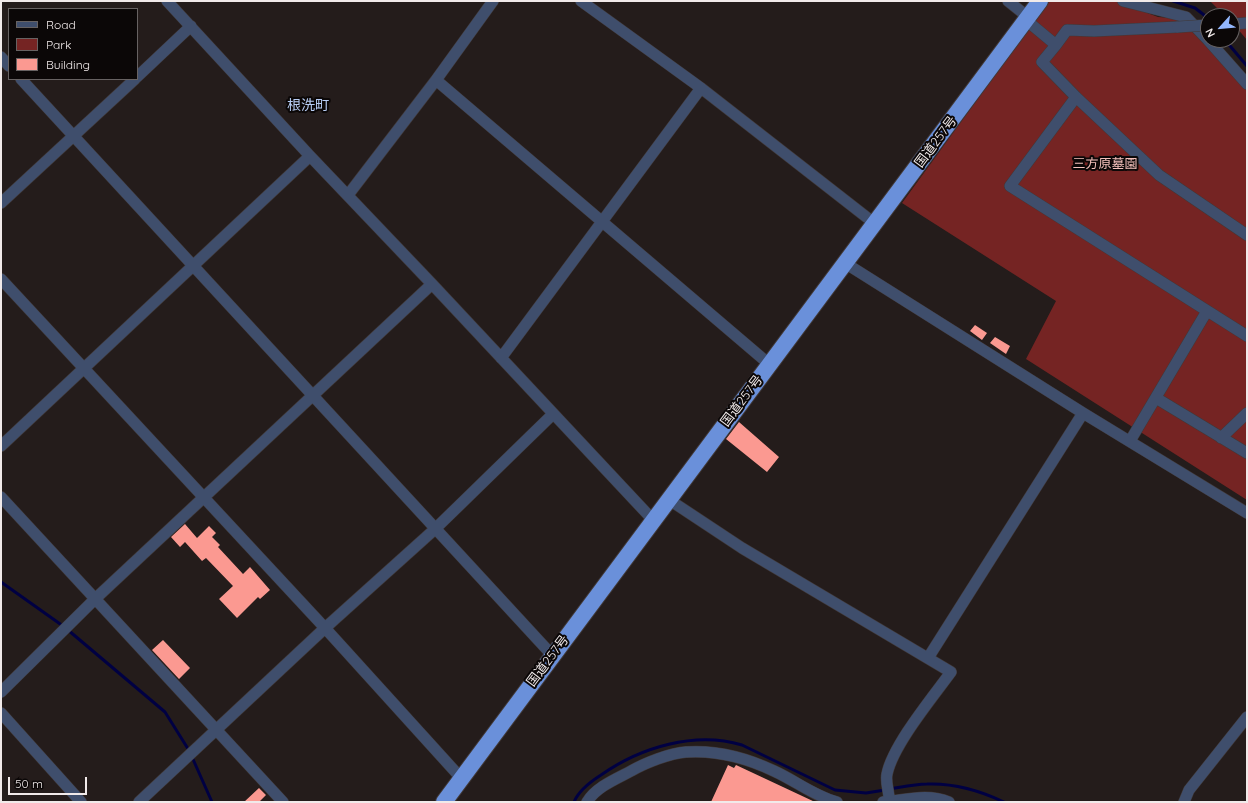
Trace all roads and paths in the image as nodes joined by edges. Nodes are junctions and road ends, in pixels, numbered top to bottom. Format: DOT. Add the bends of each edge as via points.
graph roads {
  1 [pos="167,1"];
  2 [pos="493,1"];
  3 [pos="581,1"];
  4 [pos="1008,1"];
  5 [pos="1040,1"];
  6 [pos="1123,1"];
  7 [pos="1027,18"];
  8 [pos="191,26"];
  9 [pos="1200,26"];
  10 [pos="1200,32"];
  11 [pos="1056,45"];
  12 [pos="1215,48"];
  13 [pos="1,57"];
  14 [pos="8,65"];
  15 [pos="138,76"];
  16 [pos="22,80"];
  17 [pos="134,80"];
  18 [pos="436,80"];
  19 [pos="1247,84"];
  20 [pos="701,88"];
  21 [pos="1076,97"];
  22 [pos="74,136"];
  23 [pos="310,156"];
  24 [pos="348,195"];
  25 [pos="1,203"];
  26 [pos="602,221"];
  27 [pos="874,223"];
  28 [pos="1247,235"];
  29 [pos="845,263"];
  30 [pos="193,265"];
  31 [pos="1,279"];
  32 [pos="432,284"];
  33 [pos="1207,311"];
  34 [pos="1247,336"];
  35 [pos="501,358"];
  36 [pos="770,364"];
  37 [pos="84,369"];
  38 [pos="312,395"];
  39 [pos="1156,398"];
  40 [pos="1083,413"];
  41 [pos="1247,413"];
  42 [pos="553,414"];
  43 [pos="1221,438"];
  44 [pos="1130,442"];
  45 [pos="1,446"];
  46 [pos="1247,454"];
  47 [pos="1,497"];
  48 [pos="204,499"];
  49 [pos="668,499"];
  50 [pos="1247,513"];
  51 [pos="653,520"];
  52 [pos="435,529"];
  53 [pos="95,599"];
  54 [pos="325,628"];
  55 [pos="552,655"];
  56 [pos="928,658"];
  57 [pos="1,692"];
  58 [pos="1,713"];
  59 [pos="1247,717"];
  60 [pos="216,730"];
  61 [pos="461,778"];
  62 [pos="887,800"];
  63 [pos="81,802"];
  64 [pos="140,802"];
  65 [pos="283,802"];
  66 [pos="444,802"];
  67 [pos="587,802"];
  68 [pos="837,802"];
  69 [pos="949,802"];
  70 [pos="1184,802"];
  1 -- 8 [label="street"];
  2 -- 18 [label="street"];
  3 -- 20 [label="street"];
  4 -- 7 [label="street"];
  5 -- 7 [label="highway, 国道257号"];
  6 -- 10 [label="street" via="1186,17"];
  7 -- 11 [label="street"];
  7 -- 27 [label="highway, 国道257号"];
  8 -- 15 [label="street"];
  8 -- 23 [label="street"];
  9 -- 11 [label="street, bridge" via="1067,30"];
  11 -- 21 [label="street" via="1042,62"];
  12 -- 19 [label="street"];
  13 -- 14 [label="street"];
  16 -- 22 [label="street"];
  17 -- 22 [label="street"];
  18 -- 24 [label="street"];
  18 -- 26 [label="street"];
  20 -- 26 [label="street"];
  20 -- 27 [label="street"];
  21 -- 28 [label="street" via="1160,174"];
  21 -- 33 [label="street" via="1010,186"];
  22 -- 25 [label="street"];
  22 -- 30 [label="street"];
  23 -- 24 [label="street"];
  23 -- 30 [label="street"];
  24 -- 32 [label="street"];
  26 -- 35 [label="street"];
  26 -- 36 [label="street"];
  27 -- 29 [label="highway, 国道257号"];
  29 -- 36 [label="highway, 国道257号"];
  29 -- 40 [label="street"];
  30 -- 37 [label="street"];
  30 -- 38 [label="street"];
  31 -- 37 [label="street"];
  32 -- 35 [label="street"];
  32 -- 38 [label="street"];
  33 -- 34 [label="street"];
  33 -- 39 [label="street"];
  35 -- 42 [label="street"];
  36 -- 49 [label="highway, 国道257号"];
  37 -- 45 [label="street"];
  37 -- 48 [label="street"];
  38 -- 48 [label="street"];
  38 -- 52 [label="street"];
  39 -- 43 [label="street"];
  39 -- 44 [label="street"];
  40 -- 44 [label="street"];
  40 -- 56 [label="street"];
  41 -- 43 [label="street"];
  42 -- 51 [label="street"];
  42 -- 52 [label="street"];
  43 -- 46 [label="street"];
  44 -- 50 [label="street"];
  47 -- 53 [label="street"];
  48 -- 53 [label="street"];
  48 -- 54 [label="street"];
  49 -- 51 [label="highway, 国道257号"];
  49 -- 56 [label="street" via="742,548"];
  51 -- 55 [label="highway, 国道257号"];
  52 -- 54 [label="street"];
  52 -- 55 [label="street"];
  53 -- 57 [label="street"];
  53 -- 60 [label="street"];
  54 -- 60 [label="street"];
  54 -- 61 [label="street"];
  55 -- 61 [label="highway, 国道257号"];
  56 -- 62 [label="street" via="951,672 900,745 890,764"];
  58 -- 63 [label="street"];
  59 -- 70 [label="street" via="1189,790"];
  60 -- 64 [label="street"];
  60 -- 65 [label="street"];
  61 -- 66 [label="highway, 国道257号"];
  62 -- 69 [label="street" via="920,796"];
  67 -- 68 [label="street" via="605,785 644,764 685,752 733,755 774,771 823,798"];
}
